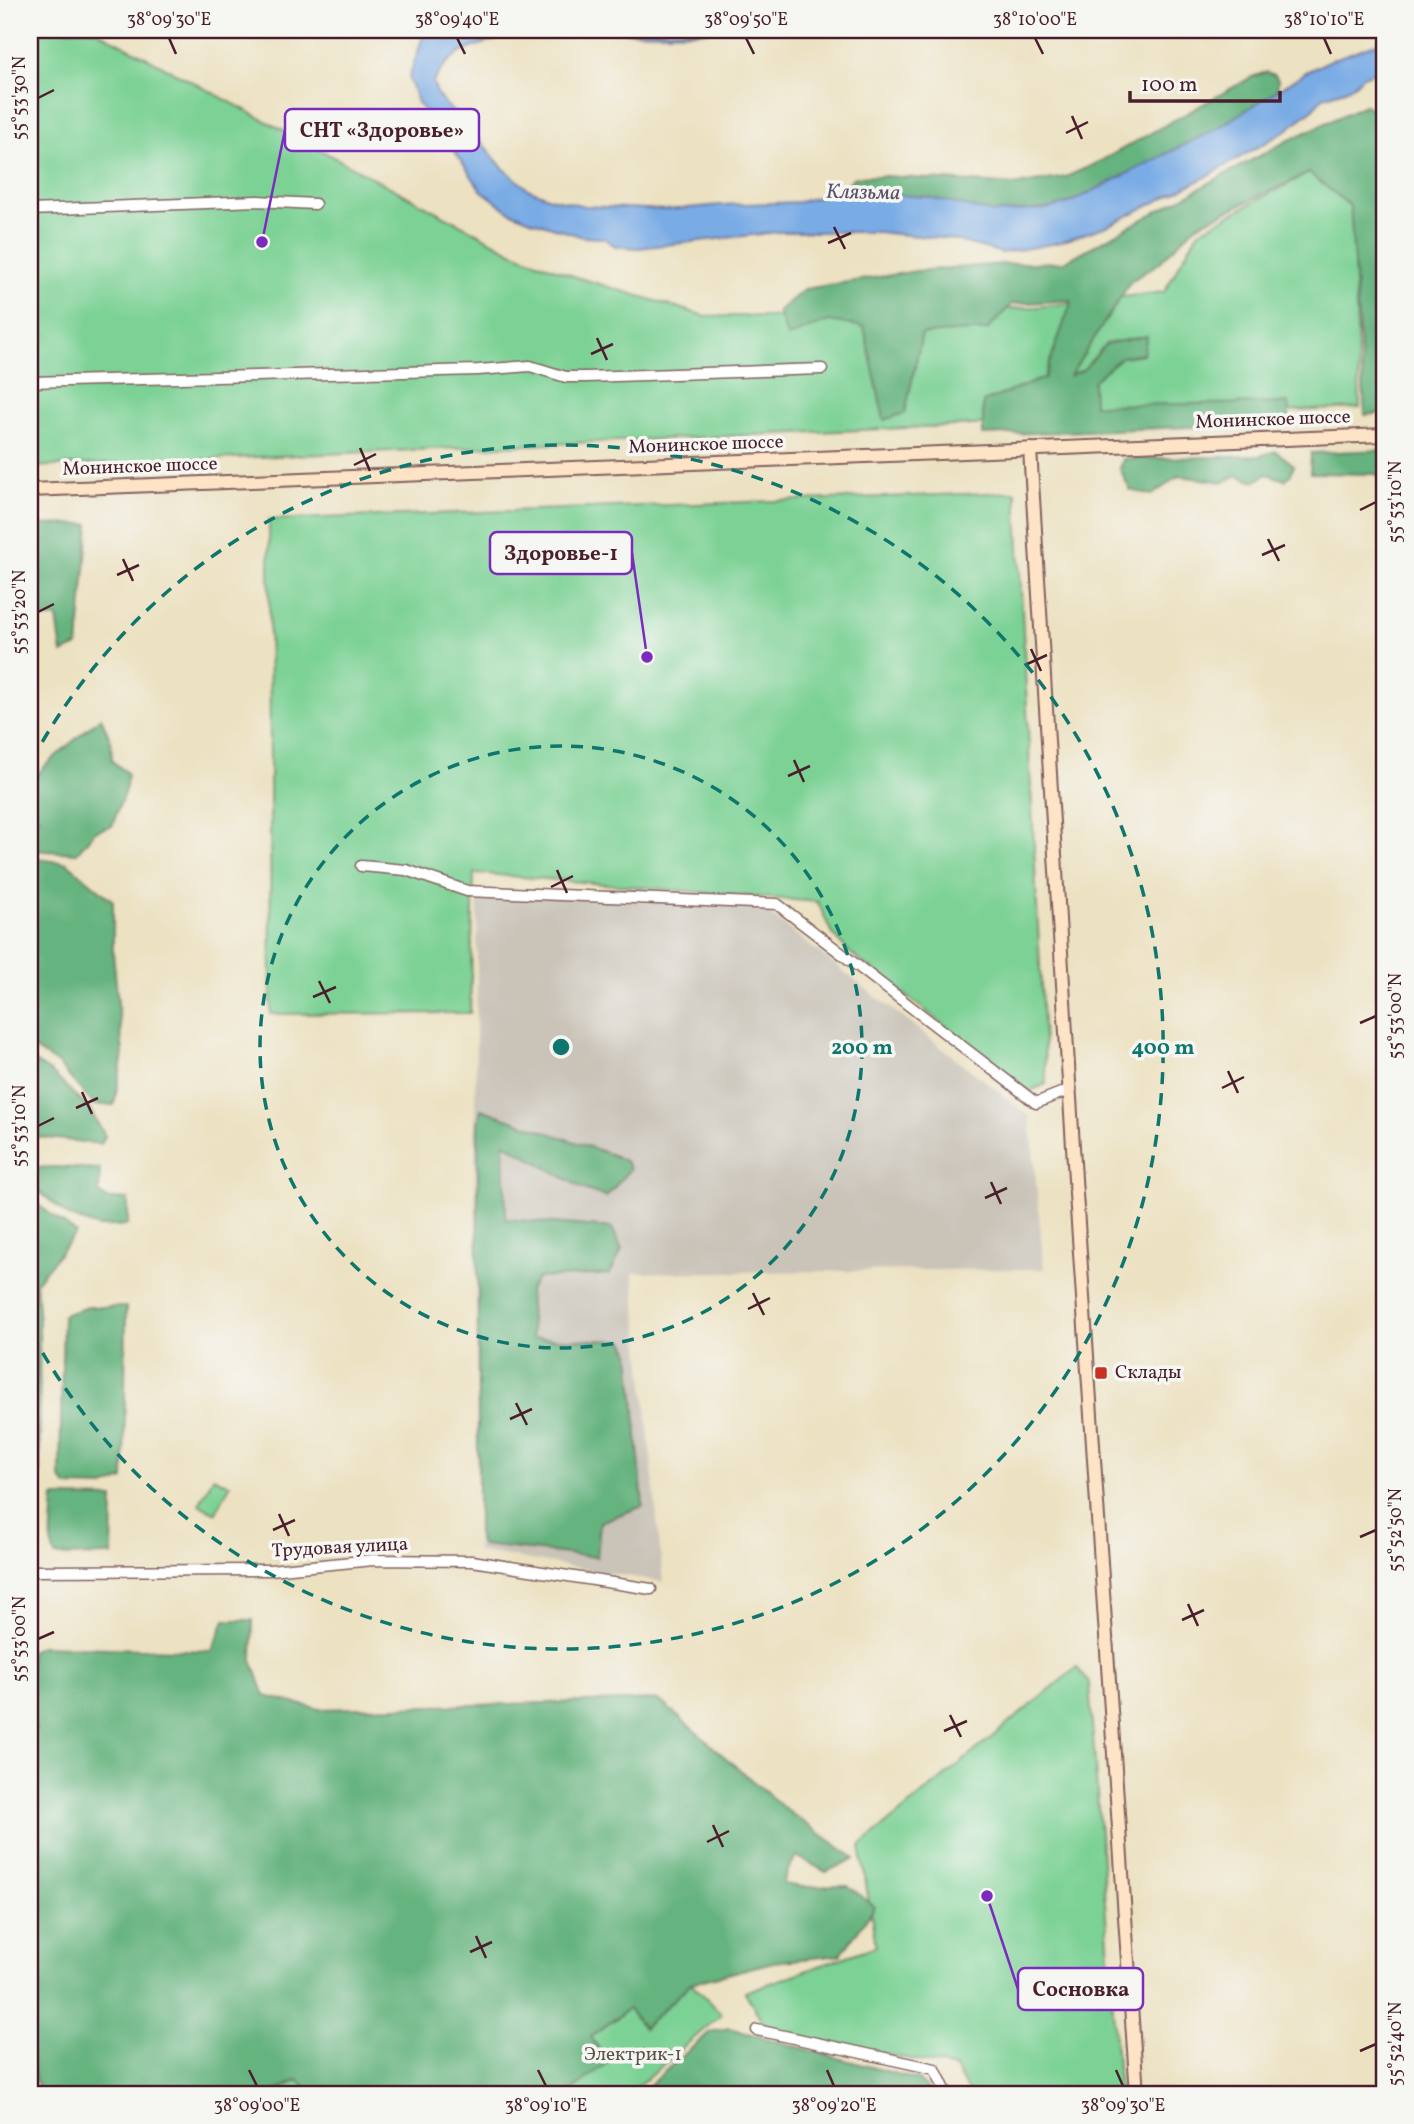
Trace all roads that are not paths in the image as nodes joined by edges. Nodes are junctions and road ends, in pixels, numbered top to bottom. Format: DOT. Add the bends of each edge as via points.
graph roads {
  1 [pos="315,204"];
  2 [pos="30,211"];
  3 [pos="822,369"];
  4 [pos="30,382"];
  5 [pos="1384,435"];
  6 [pos="1030,449"];
  7 [pos="30,491"];
  8 [pos="360,866"];
  9 [pos="1071,1089"];
  10 [pos="30,1571"];
  11 [pos="651,1589"];
  12 [pos="757,2030"];
  13 [pos="947,2094"];
  14 [pos="1138,2094"];
  1 -- 2 [label="street" via="257,201"];
  3 -- 4 [label="street" via="566,377 518,366"];
  5 -- 6 [label="main road, Монинское шоссе"];
  6 -- 7 [label="main road, Монинское шоссе"];
  6 -- 9 [label="main road"];
  8 -- 9 [label="street" via="406,870 467,891 777,904 1036,1103"];
  9 -- 14 [label="main road"];
  10 -- 11 [label="street, Трудовая улица" via="270,1570 373,1560 472,1561"];
  12 -- 13 [label="street" via="935,2069"];
}
